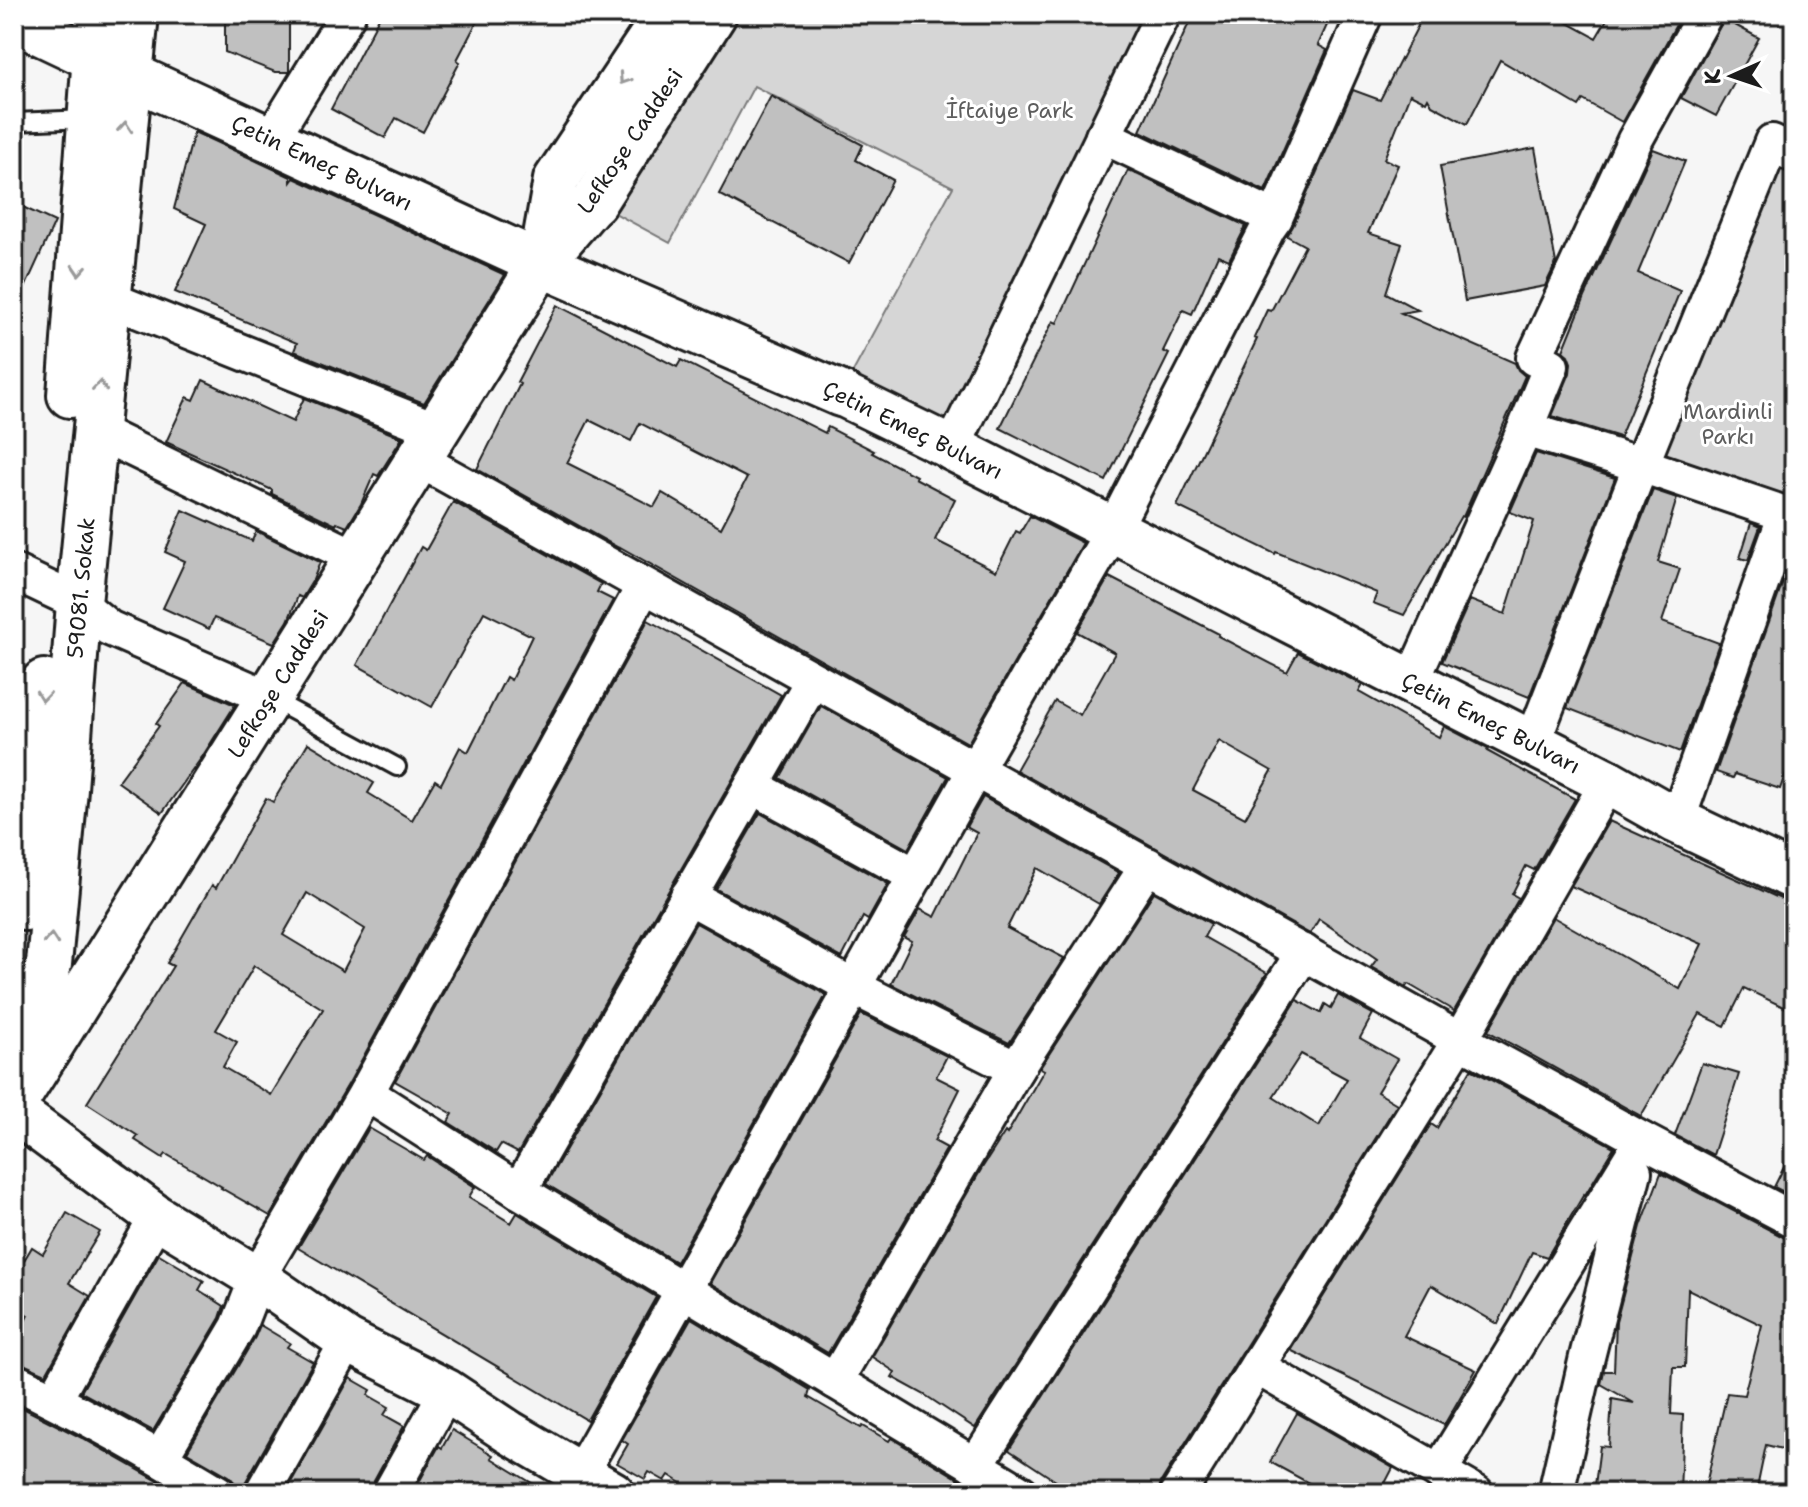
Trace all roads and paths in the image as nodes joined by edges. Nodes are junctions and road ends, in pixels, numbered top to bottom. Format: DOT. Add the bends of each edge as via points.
graph roads {
  1 [pos="98,14"];
  2 [pos="136,14"];
  3 [pos="348,14"];
  4 [pos="667,14"];
  5 [pos="714,14"];
  6 [pos="1365,14"];
  7 [pos="1705,14"];
  8 [pos="1152,17"];
  9 [pos="14,20"];
  10 [pos="112,67"];
  11 [pos="91,118"];
  12 [pos="14,122"];
  13 [pos="1103,136"];
  14 [pos="271,139"];
  15 [pos="1794,155"];
  16 [pos="594,202"];
  17 [pos="1275,218"];
  18 [pos="541,264"];
  19 [pos="109,299"];
  20 [pos="841,394"];
  21 [pos="1525,429"];
  22 [pos="96,431"];
  23 [pos="428,445"];
  24 [pos="952,448"];
  25 [pos="1641,465"];
  26 [pos="1790,516"];
  27 [pos="1113,530"];
  28 [pos="357,558"];
  29 [pos="14,572"];
  30 [pos="644,586"];
  31 [pos="66,597"];
  32 [pos="813,680"];
  33 [pos="1411,682"];
  34 [pos="269,698"];
  35 [pos="1532,744"];
  36 [pos="397,767"];
  37 [pos="975,770"];
  38 [pos="24,780"];
  39 [pos="1608,782"];
  40 [pos="752,786"];
  41 [pos="1677,821"];
  42 [pos="1148,865"];
  43 [pos="916,876"];
  44 [pos="1794,877"];
  45 [pos="688,896"];
  46 [pos="1304,952"];
  47 [pos="853,987"];
  48 [pos="1460,1040"];
  49 [pos="14,1062"];
  50 [pos="1016,1069"];
  51 [pos="366,1093"];
  52 [pos="14,1096"];
  53 [pos="14,1104"];
  54 [pos="14,1111"];
  55 [pos="1642,1140"];
  56 [pos="519,1191"];
  57 [pos="157,1217"];
  58 [pos="1794,1220"];
  59 [pos="257,1278"];
  60 [pos="683,1290"];
  61 [pos="348,1341"];
  62 [pos="1257,1367"];
  63 [pos="14,1381"];
  64 [pos="835,1381"];
  65 [pos="447,1391"];
  66 [pos="54,1400"];
  67 [pos="160,1458"];
  68 [pos="975,1466"];
  69 [pos="1439,1472"];
  70 [pos="597,1483"];
  71 [pos="218,1493"];
  72 [pos="262,1493"];
  73 [pos="390,1493"];
  74 [pos="1021,1493"];
  75 [pos="1178,1493"];
  76 [pos="1476,1493"];
  77 [pos="1556,1493"];
  1 -- 10 [label="main road"];
  2 -- 10 [label="main road"];
  3 -- 14 [label="street"];
  4 -- 18 [label="main road, Lefkoşe Caddesi, one-way" via="556,180"];
  5 -- 16 [label="main road, Lefkoşe Caddesi"];
  6 -- 17 [label="street"];
  7 -- 21 [label="street" via="1635,140 1534,358 1551,366"];
  8 -- 13 [label="street"];
  9 -- 10 [label="main road, Çetin Emeç Bulvarı"];
  10 -- 11 [label="main road, 59081. Sokak"];
  10 -- 14 [label="main road, Çetin Emeç Bulvarı"];
  19 -- 10 [label="main road, 59081. Sokak, one-way"];
  11 -- 12 [label="lane"];
  11 -- 31 [label="main road, 59081. Sokak, one-way"];
  13 -- 17 [label="street"];
  13 -- 24 [label="street"];
  14 -- 18 [label="main road, Çetin Emeç Bulvarı"];
  15 -- 25 [label="street" via="1772,142"];
  16 -- 18 [label="street, Lefkoşe Caddesi"];
  17 -- 27 [label="street"];
  18 -- 20 [label="main road, Çetin Emeç Bulvarı"];
  18 -- 23 [label="main road, Lefkoşe Caddesi"];
  22 -- 19 [label="main road, 59081. Sokak, one-way"];
  19 -- 23 [label="street"];
  20 -- 24 [label="street, Çetin Emeç Bulvarı"];
  21 -- 25 [label="street"];
  21 -- 33 [label="street"];
  22 -- 28 [label="street"];
  22 -- 31 [label="main road, 59081. Sokak"];
  23 -- 28 [label="main road, Lefkoşe Caddesi"];
  23 -- 30 [label="street"];
  24 -- 27 [label="main road, Çetin Emeç Bulvarı"];
  25 -- 26 [label="street"];
  25 -- 35 [label="street"];
  26 -- 41 [label="street"];
  27 -- 33 [label="main road, Çetin Emeç Bulvarı"];
  27 -- 37 [label="street"];
  28 -- 34 [label="main road, Lefkoşe Caddesi"];
  29 -- 31 [label="street"];
  30 -- 32 [label="street"];
  30 -- 51 [label="street"];
  31 -- 34 [label="street" via="109,628"];
  31 -- 38 [label="main road, 59081. Sokak, one-way"];
  52 -- 31 [label="main road, 59081. Sokak, one-way" via="49,964 65,789"];
  32 -- 37 [label="street"];
  32 -- 40 [label="street"];
  33 -- 35 [label="main road, Çetin Emeç Bulvarı"];
  34 -- 36 [label="lane"];
  34 -- 53 [label="main road, Lefkoşe Caddesi"];
  35 -- 39 [label="main road, Çetin Emeç Bulvarı"];
  37 -- 42 [label="street"];
  37 -- 43 [label="street"];
  38 -- 49 [label="main road, 59081. Sokak"];
  39 -- 41 [label="main road, Çetin Emeç Bulvarı"];
  39 -- 48 [label="street"];
  40 -- 43 [label="street"];
  40 -- 45 [label="street"];
  41 -- 44 [label="main road, Çetin Emeç Bulvarı"];
  42 -- 46 [label="street"];
  42 -- 50 [label="street"];
  43 -- 47 [label="street"];
  45 -- 47 [label="street"];
  45 -- 56 [label="street"];
  46 -- 48 [label="street"];
  46 -- 68 [label="street"];
  47 -- 50 [label="street"];
  47 -- 60 [label="street"];
  48 -- 55 [label="street"];
  48 -- 62 [label="street"];
  50 -- 64 [label="street"];
  51 -- 56 [label="street"];
  51 -- 59 [label="street"];
  54 -- 57 [label="street"];
  55 -- 58 [label="street"];
  55 -- 69 [label="street"];
  55 -- 77 [label="street"];
  56 -- 60 [label="street"];
  57 -- 59 [label="street"];
  57 -- 66 [label="street"];
  59 -- 61 [label="street"];
  59 -- 67 [label="street" via="238,1327"];
  60 -- 64 [label="street"];
  60 -- 70 [label="street"];
  61 -- 65 [label="street"];
  61 -- 72 [label="street"];
  62 -- 69 [label="street"];
  62 -- 75 [label="street"];
  63 -- 66 [label="street"];
  64 -- 68 [label="street"];
  65 -- 70 [label="street"];
  65 -- 73 [label="street"];
  66 -- 67 [label="street"];
  67 -- 71 [label="street"];
  68 -- 74 [label="street"];
  69 -- 76 [label="street"];
}
